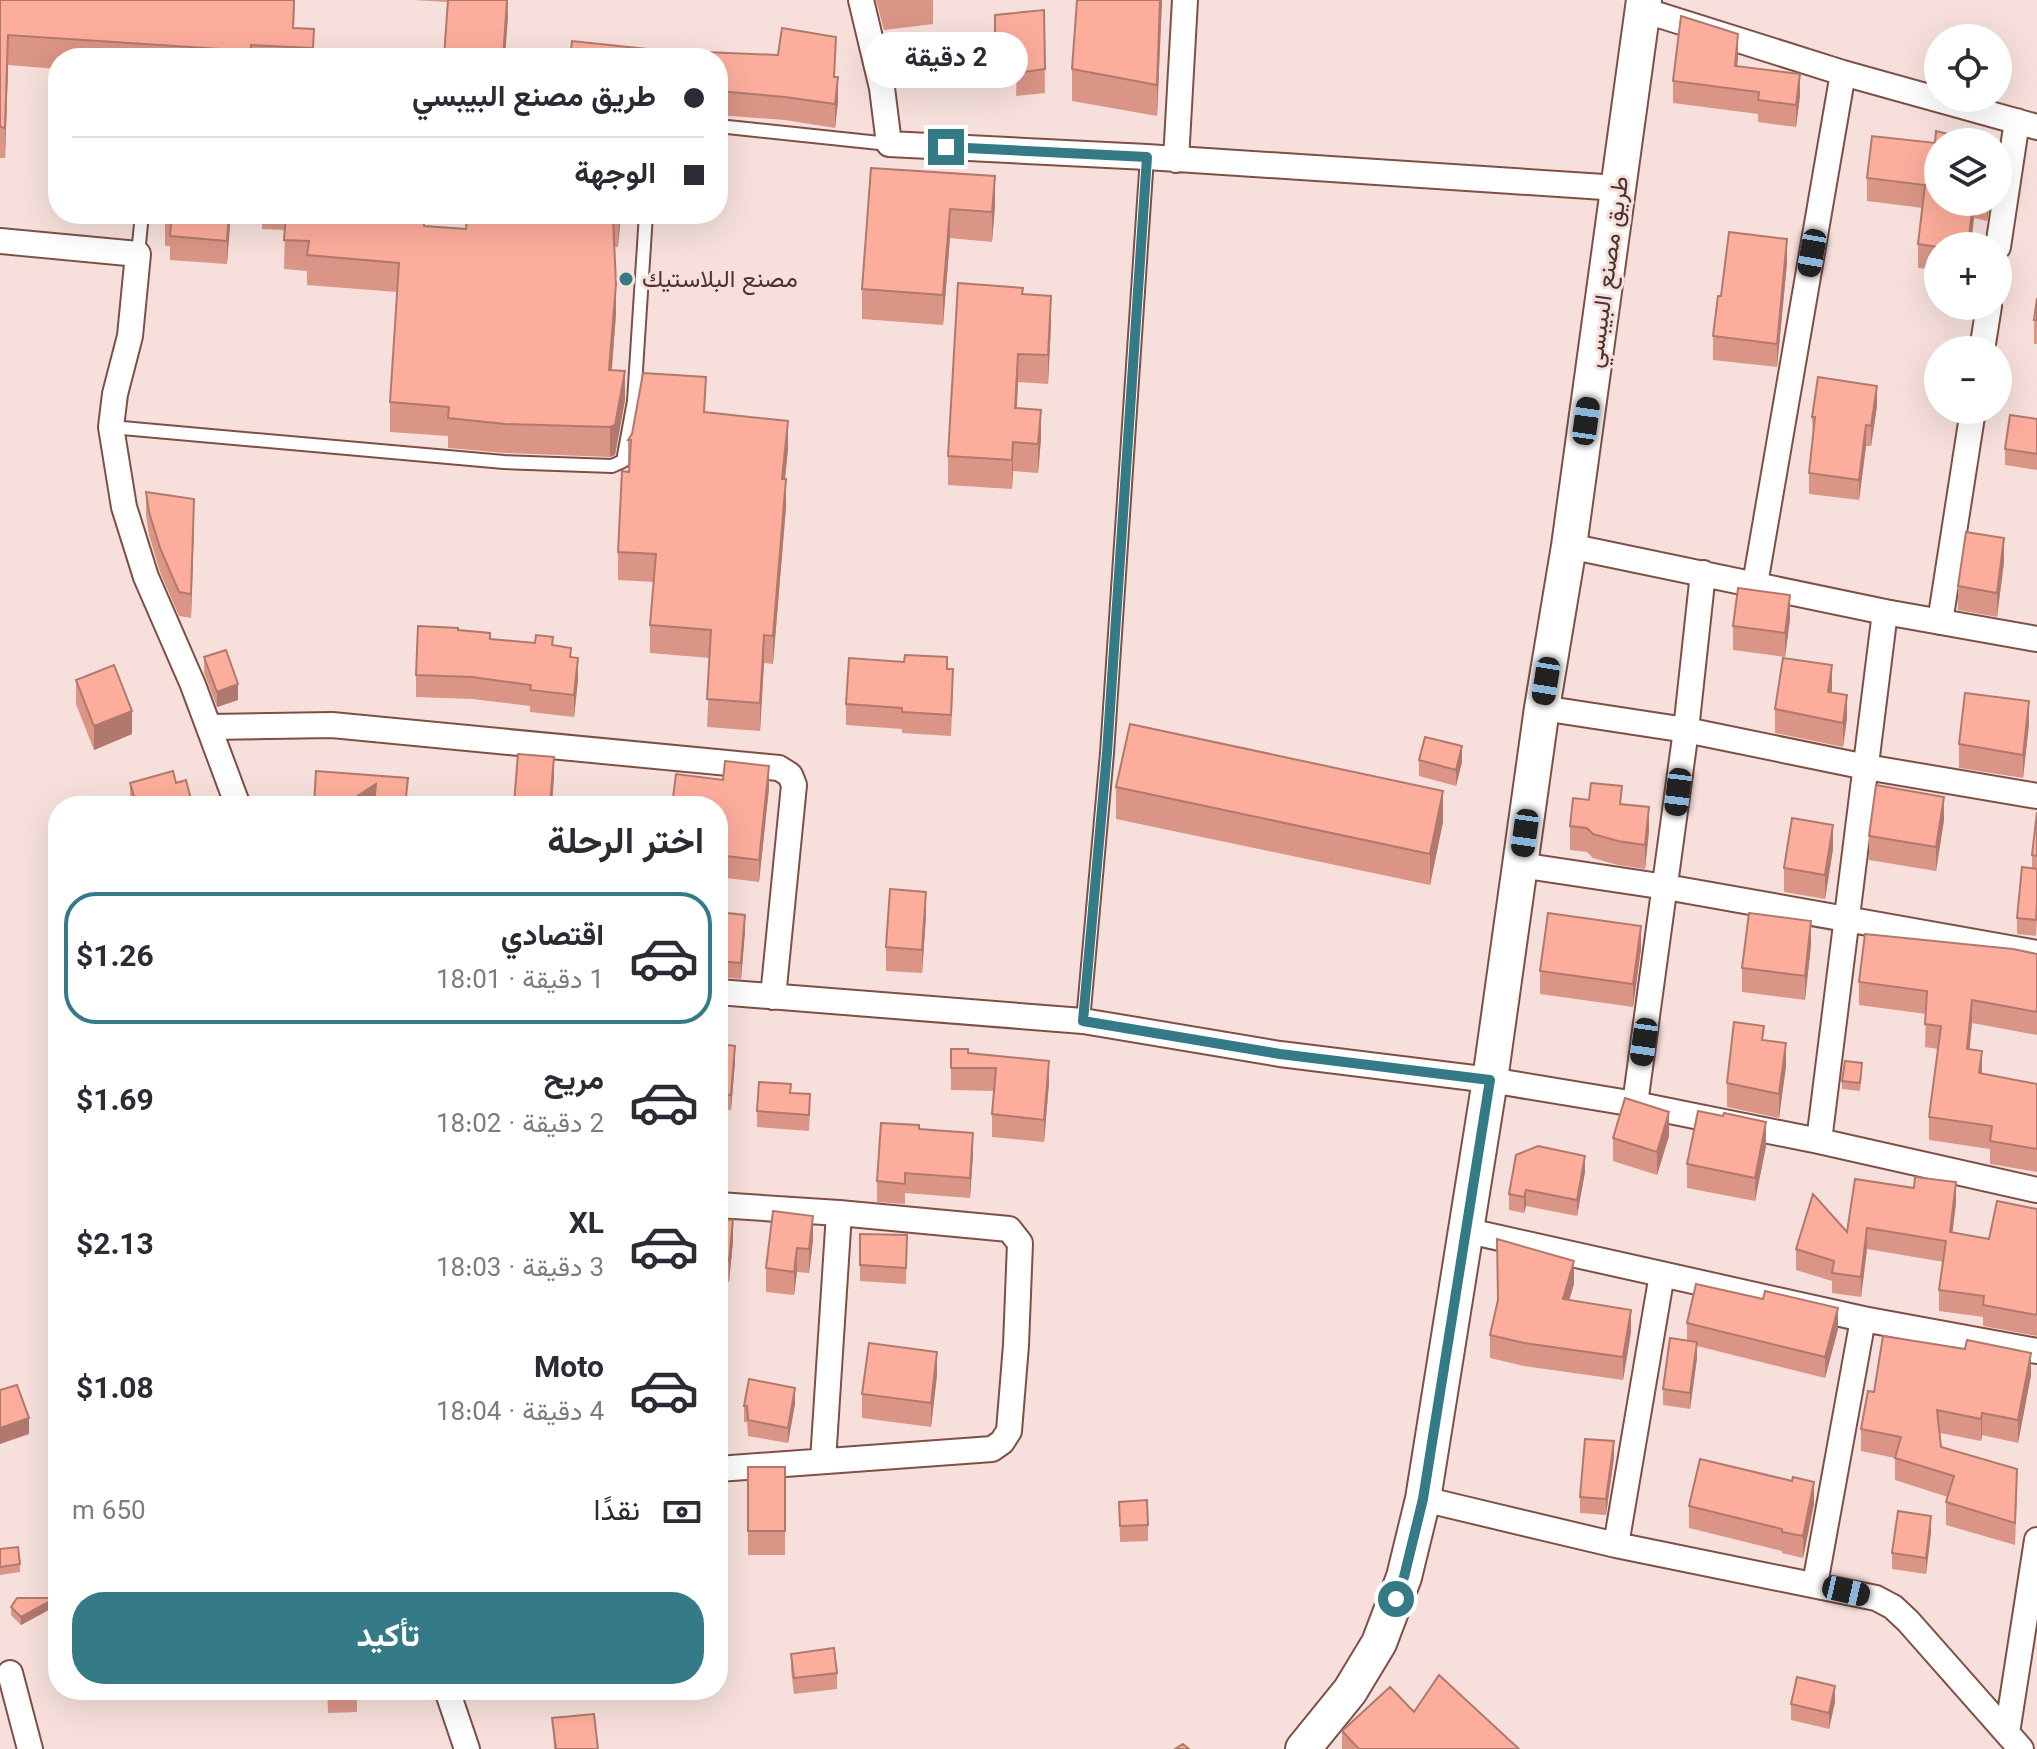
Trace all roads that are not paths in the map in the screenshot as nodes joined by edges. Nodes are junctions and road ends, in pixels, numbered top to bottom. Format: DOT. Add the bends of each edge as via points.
graph roads {
  1 [pos="861,0"];
  2 [pos="1185,0"];
  3 [pos="1644,5"];
  4 [pos="1843,73"];
  5 [pos="2027,124"];
  6 [pos="728,127"];
  7 [pos="889,144"];
  8 [pos="1147,157"];
  9 [pos="1176,160"];
  10 [pos="1619,188"];
  11 [pos="141,224"];
  12 [pos="645,224"];
  13 [pos="2002,232"];
  14 [pos="0,241"];
  15 [pos="138,254"];
  16 [pos="1971,424"];
  17 [pos="111,427"];
  18 [pos="1569,546"];
  19 [pos="1703,573"];
  20 [pos="1755,584"];
  21 [pos="1885,612"];
  22 [pos="1940,622"];
  23 [pos="2037,639"];
  24 [pos="1542,708"];
  25 [pos="209,727"];
  26 [pos="1686,730"];
  27 [pos="1866,767"];
  28 [pos="234,796"];
  29 [pos="2037,796"];
  30 [pos="1520,865"];
  31 [pos="1666,887"];
  32 [pos="1847,918"];
  33 [pos="2037,953"];
  34 [pos="728,993"];
  35 [pos="773,997"];
  36 [pos="1083,1021"];
  37 [pos="1490,1080"];
  38 [pos="1635,1104"];
  39 [pos="1819,1141"];
  40 [pos="2037,1190"];
  41 [pos="728,1206"];
  42 [pos="839,1213"];
  43 [pos="1464,1230"];
  44 [pos="1662,1274"];
  45 [pos="1863,1319"];
  46 [pos="2037,1351"];
  47 [pos="823,1461"];
  48 [pos="728,1468"];
  49 [pos="1423,1499"];
  50 [pos="2037,1540"];
  51 [pos="1616,1545"];
  52 [pos="1815,1584"];
  53 [pos="10,1673"];
  54 [pos="450,1700"];
  55 [pos="2014,1741"];
  56 [pos="30,1749"];
  57 [pos="467,1749"];
  58 [pos="1303,1749"];
  1 -- 7 [label="street"];
  2 -- 9 [label="street"];
  3 -- 4 [label="street"];
  3 -- 10 [label="main road, طريق مصنع البيبسي"];
  4 -- 5 [label="street"];
  4 -- 20 [label="street"];
  5 -- 13 [label="street"];
  6 -- 7 [label="lane"];
  7 -- 8 [label="street"];
  8 -- 9 [label="street"];
  8 -- 36 [label="lane" via="1107,753"];
  9 -- 10 [label="street"];
  10 -- 18 [label="main road, طريق مصنع البيبسي"];
  11 -- 15 [label="lane"];
  12 -- 17 [label="lane" via="632,416 623,461 612,466 504,462"];
  14 -- 15 [label="street"];
  15 -- 17 [label="street" via="130,336"];
  16 -- 22 [label="street"];
  17 -- 25 [label="street" via="124,507 146,577"];
  18 -- 19 [label="street"];
  18 -- 24 [label="main road, طريق مصنع البيبسي"];
  19 -- 20 [label="street"];
  19 -- 26 [label="street"];
  20 -- 21 [label="street"];
  21 -- 22 [label="street"];
  21 -- 27 [label="street"];
  22 -- 23 [label="street"];
  24 -- 26 [label="street"];
  24 -- 30 [label="main road, طريق مصنع البيبسي"];
  25 -- 28 [label="street"];
  25 -- 35 [label="street" via="332,725 779,768 794,785"];
  26 -- 27 [label="street"];
  26 -- 31 [label="street"];
  27 -- 29 [label="street"];
  27 -- 32 [label="street"];
  30 -- 31 [label="street"];
  30 -- 37 [label="main road, طريق مصنع البيبسي"];
  31 -- 32 [label="street"];
  31 -- 38 [label="street"];
  32 -- 33 [label="street"];
  32 -- 39 [label="street"];
  34 -- 35 [label="street"];
  35 -- 36 [label="street"];
  36 -- 37 [label="street" via="1280,1054"];
  37 -- 38 [label="street"];
  37 -- 43 [label="main road, طريق مصنع البيبسي"];
  38 -- 39 [label="street"];
  39 -- 40 [label="street"];
  41 -- 42 [label="street"];
  42 -- 47 [label="street"];
  42 -- 47 [label="street" via="1009,1229 1020,1243 1016,1345 1009,1431 992,1449"];
  43 -- 44 [label="street"];
  43 -- 49 [label="main road, طريق مصنع البيبسي"];
  44 -- 45 [label="street"];
  44 -- 51 [label="street"];
  45 -- 46 [label="street"];
  45 -- 52 [label="street"];
  47 -- 48 [label="street"];
  49 -- 51 [label="street"];
  49 -- 58 [label="main road, طريق مصنع البيبسي" via="1404,1577 1379,1643 1350,1691"];
  50 -- 55 [label="street"];
  51 -- 52 [label="street"];
  52 -- 55 [label="street" via="1893,1607"];
  53 -- 56 [label="street"];
  54 -- 57 [label="street"];
}
